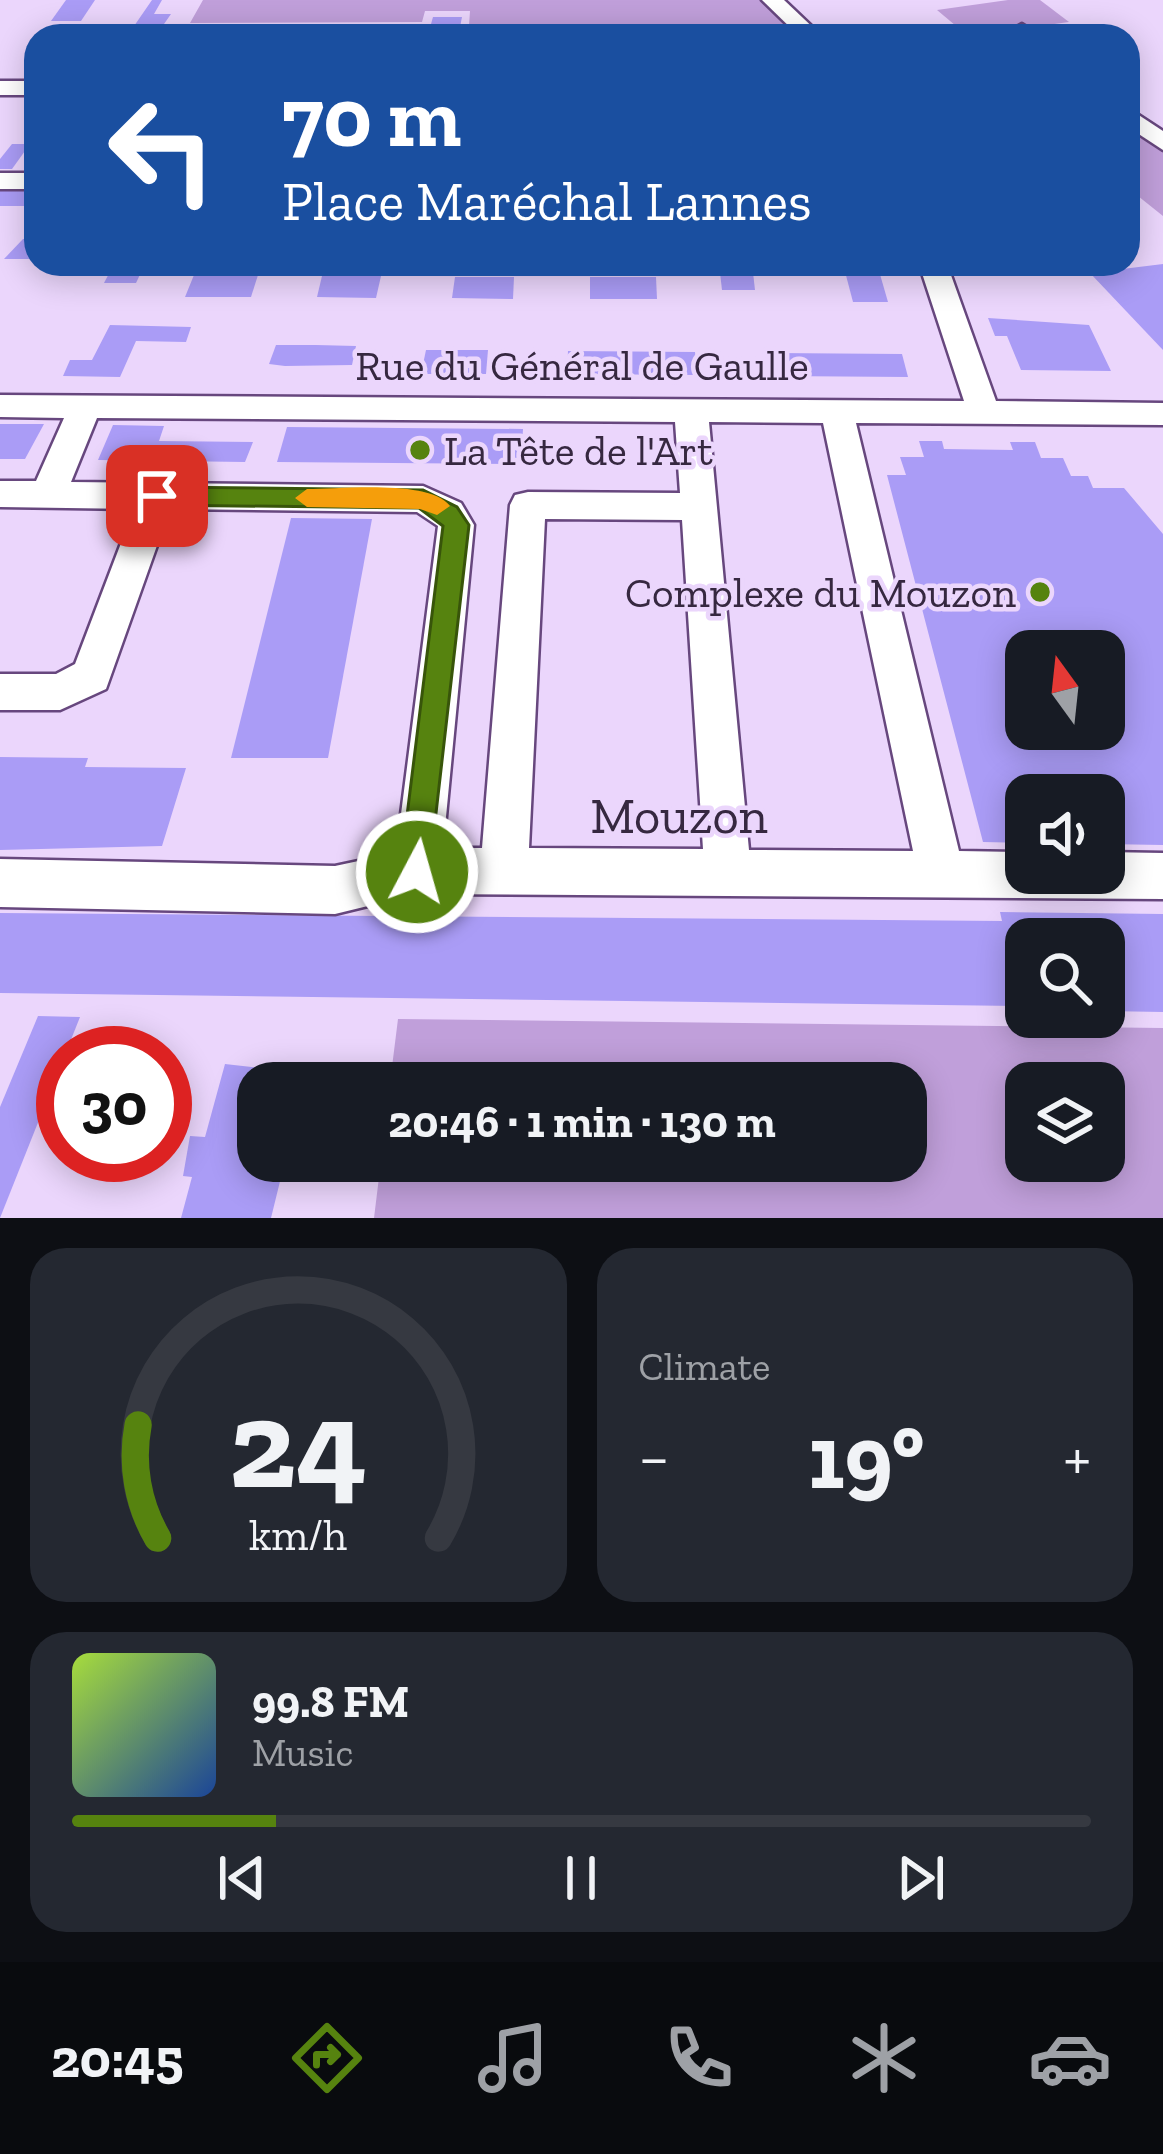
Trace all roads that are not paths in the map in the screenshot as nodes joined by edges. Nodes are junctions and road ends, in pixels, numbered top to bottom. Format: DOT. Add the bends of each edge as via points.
graph roads {
  1 [pos="772,0"];
  2 [pos="798,24"];
  3 [pos="937,276"];
  4 [pos="0,406"];
  5 [pos="85,407"];
  6 [pos="691,411"];
  7 [pos="837,412"];
  8 [pos="984,413"];
  9 [pos="1163,414"];
  10 [pos="0,494"];
  11 [pos="48,494"];
  12 [pos="157,496"];
  13 [pos="699,507"];
  14 [pos="0,692"];
  15 [pos="504,871"];
  16 [pos="417,872"];
  17 [pos="728,873"];
  18 [pos="941,874"];
  19 [pos="1163,875"];
  20 [pos="0,883"];
  1 -- 2 [label="street"];
  3 -- 8 [label="street"];
  4 -- 5 [label="street, Rue du Général de Gaulle"];
  5 -- 6 [label="street, Rue du Général de Gaulle"];
  5 -- 11 [label="street"];
  6 -- 7 [label="street, Rue du Général de Gaulle"];
  6 -- 13 [label="street"];
  7 -- 8 [label="street, Rue du Général de Gaulle"];
  7 -- 18 [label="street"];
  8 -- 9 [label="street, Rue du Général de Gaulle"];
  10 -- 11 [label="street"];
  11 -- 12 [label="street"];
  12 -- 14 [label="street" via="92,676 60,692"];
  12 -- 16 [label="street" via="423,499 448,513 456,525"];
  13 -- 15 [label="street" via="528,505"];
  13 -- 17 [label="street"];
  15 -- 16 [label="street, Mouzon"];
  15 -- 17 [label="street, Mouzon"];
  16 -- 20 [label="street, Mouzon" via="335,890"];
  17 -- 18 [label="street, Mouzon"];
  18 -- 19 [label="street, Mouzon"];
}
